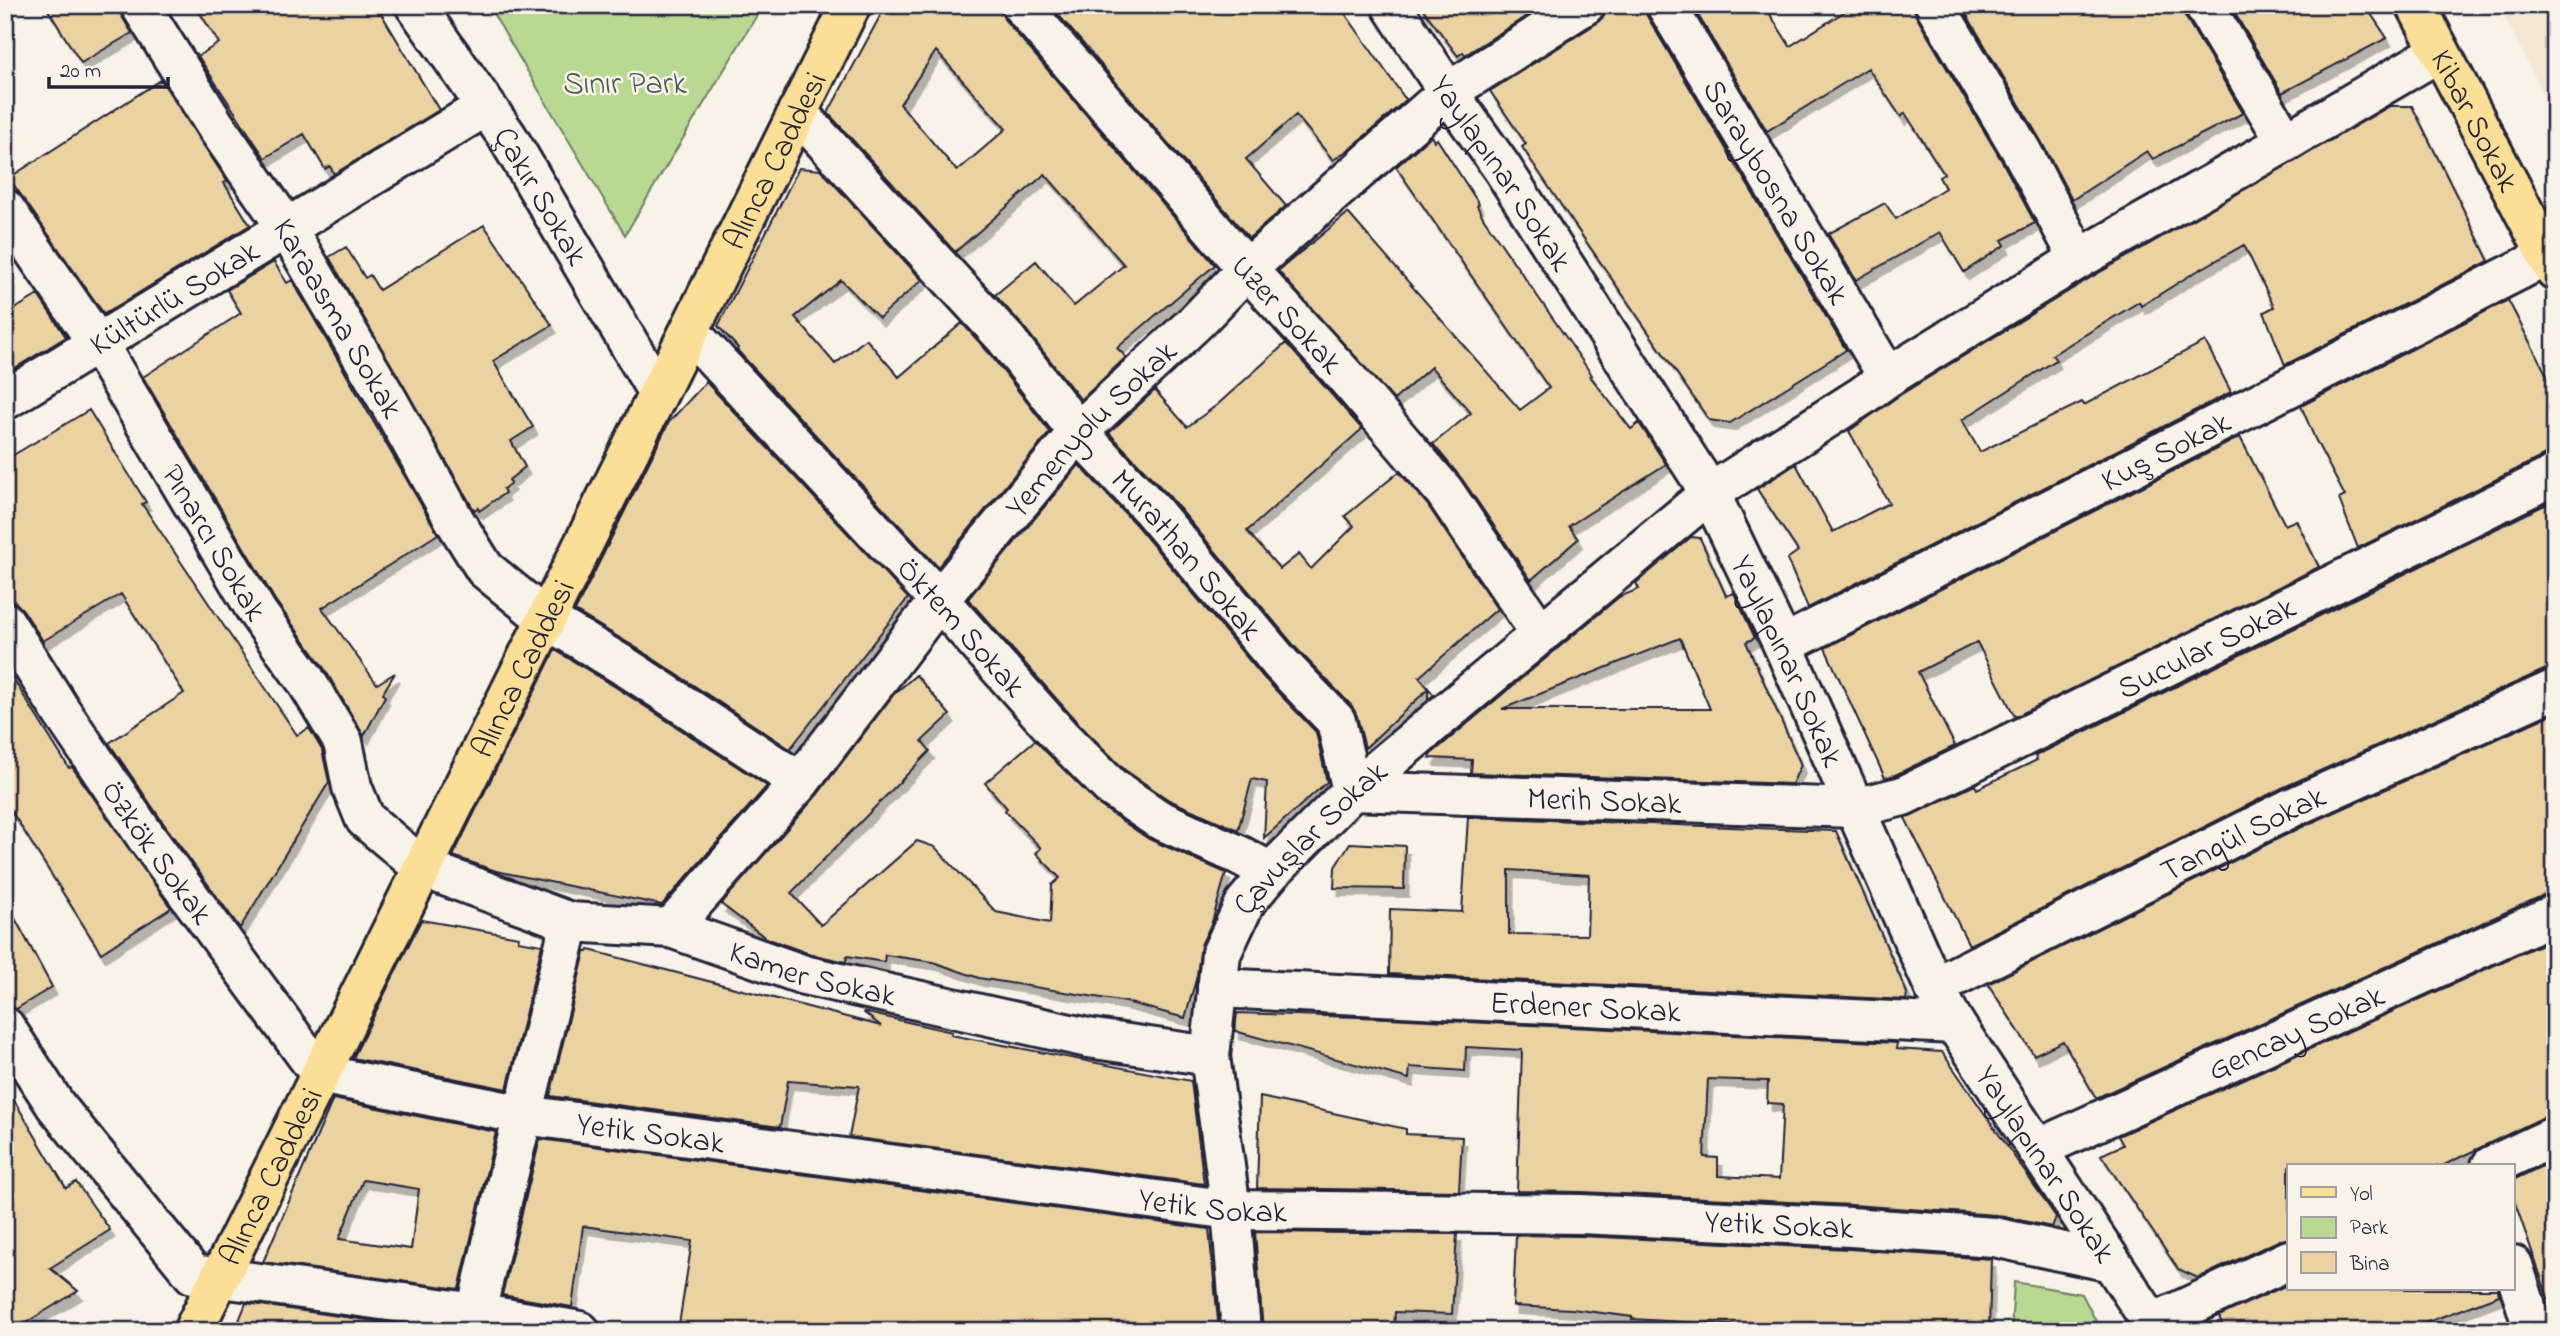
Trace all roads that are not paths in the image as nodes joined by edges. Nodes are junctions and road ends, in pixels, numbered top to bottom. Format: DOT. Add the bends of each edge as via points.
graph roads {
  1 [pos="140,5"];
  2 [pos="415,5"];
  3 [pos="851,5"];
  4 [pos="1021,5"];
  5 [pos="1391,5"];
  6 [pos="1585,5"];
  7 [pos="1666,5"];
  8 [pos="1935,5"];
  9 [pos="2204,5"];
  10 [pos="2416,5"];
  11 [pos="2439,52"];
  12 [pos="1448,92"];
  13 [pos="485,107"];
  14 [pos="797,112"];
  15 [pos="2286,142"];
  16 [pos="5,209"];
  17 [pos="286,227"];
  18 [pos="2079,259"];
  19 [pos="2551,263"];
  20 [pos="1247,269"];
  21 [pos="690,332"];
  22 [pos="98,344"];
  23 [pos="1888,377"];
  24 [pos="659,393"];
  25 [pos="5,400"];
  26 [pos="1078,432"];
  27 [pos="2555,475"];
  28 [pos="1710,493"];
  29 [pos="939,600"];
  30 [pos="547,619"];
  31 [pos="5,622"];
  32 [pos="1540,633"];
  33 [pos="1783,645"];
  34 [pos="2555,689"];
  35 [pos="800,782"];
  36 [pos="1352,791"];
  37 [pos="1855,808"];
  38 [pos="423,869"];
  39 [pos="1271,872"];
  40 [pos="2555,914"];
  41 [pos="570,922"];
  42 [pos="671,928"];
  43 [pos="1934,987"];
  44 [pos="1217,988"];
  45 [pos="1955,1024"];
  46 [pos="5,1027"];
  47 [pos="1210,1056"];
  48 [pos="320,1074"];
  49 [pos="524,1115"];
  50 [pos="2555,1136"];
  51 [pos="2037,1149"];
  52 [pos="2495,1164"];
  53 [pos="1231,1210"];
  54 [pos="2111,1262"];
  55 [pos="2287,1262"];
  56 [pos="2514,1268"];
  57 [pos="206,1276"];
  58 [pos="474,1322"];
  59 [pos="2155,1327"];
  60 [pos="192,1331"];
  61 [pos="580,1331"];
  62 [pos="1241,1331"];
  63 [pos="2533,1331"];
  1 -- 17 [label="street, Karaasma Sokak"];
  2 -- 13 [label="street, Çakır Sokak"];
  3 -- 14 [label="main road, Alınca Caddesi"];
  4 -- 20 [label="street, Uzer Sokak"];
  5 -- 12 [label="street, Yaylapınar Sokak"];
  6 -- 12 [label="street, Yemenyolu Sokak"];
  7 -- 23 [label="street, Saraybosna Sokak"];
  8 -- 18 [label="street"];
  9 -- 15 [label="street"];
  10 -- 11 [label="main road, Kibar Sokak"];
  11 -- 15 [label="street, Çavuşlar Sokak"];
  11 -- 19 [label="main road, Kibar Sokak"];
  12 -- 20 [label="street, Yemenyolu Sokak"];
  12 -- 28 [label="street, Yaylapınar Sokak" via="1502,168"];
  13 -- 17 [label="street, Kültürlü Sokak"];
  13 -- 24 [label="street, Çakır Sokak" via="507,136"];
  14 -- 21 [label="main road, Alınca Caddesi"];
  14 -- 26 [label="street, Murathan Sokak" via="1006,339"];
  15 -- 18 [label="street, Çavuşlar Sokak"];
  16 -- 22 [label="street, Pınarcı Sokak"];
  17 -- 22 [label="street, Kültürlü Sokak"];
  17 -- 30 [label="street, Karaasma Sokak" via="485,569"];
  18 -- 23 [label="street, Çavuşlar Sokak"];
  19 -- 33 [label="street, Kuş Sokak"];
  20 -- 26 [label="street, Yemenyolu Sokak"];
  20 -- 32 [label="street, Uzer Sokak" via="1444,491"];
  21 -- 24 [label="main road, Alınca Caddesi"];
  21 -- 29 [label="street, Öktem Sokak"];
  22 -- 25 [label="street, Kültürlü Sokak"];
  22 -- 38 [label="street, Pınarcı Sokak" via="257,612 343,742 352,787 365,819"];
  23 -- 28 [label="street, Çavuşlar Sokak"];
  24 -- 30 [label="main road, Alınca Caddesi"];
  26 -- 29 [label="street, Yemenyolu Sokak"];
  26 -- 36 [label="street, Murathan Sokak" via="1336,721"];
  27 -- 37 [label="street, Sucular Sokak" via="1903,796"];
  28 -- 32 [label="street, Çavuşlar Sokak"];
  28 -- 33 [label="street, Yaylapınar Sokak"];
  29 -- 35 [label="street, Yemenyolu Sokak"];
  29 -- 39 [label="street, Öktem Sokak" via="1111,787 1158,819"];
  30 -- 35 [label="street, Karaasma Sokak"];
  30 -- 38 [label="main road, Alınca Caddesi"];
  31 -- 48 [label="street, Özkök Sokak" via="146,838"];
  32 -- 36 [label="street, Çavuşlar Sokak"];
  33 -- 37 [label="street, Yaylapınar Sokak"];
  34 -- 43 [label="street, Tangül Sokak" via="2291,808"];
  35 -- 42 [label="street, Yemenyolu Sokak"];
  36 -- 37 [label="street, Merih Sokak"];
  36 -- 39 [label="street, Çavuşlar Sokak"];
  37 -- 43 [label="street, Yaylapınar Sokak"];
  38 -- 41 [label="street, Kamer Sokak"];
  38 -- 48 [label="main road, Alınca Caddesi"];
  39 -- 44 [label="street, Çavuşlar Sokak" via="1245,903 1221,954"];
  40 -- 51 [label="street, Gencay Sokak"];
  41 -- 42 [label="street, Kamer Sokak"];
  41 -- 49 [label="street"];
  42 -- 47 [label="street, Kamer Sokak" via="804,975 1088,1038"];
  43 -- 45 [label="street, Yaylapınar Sokak"];
  44 -- 45 [label="street, Erdener Sokak"];
  44 -- 47 [label="street, Çavuşlar Sokak"];
  45 -- 51 [label="street, Yaylapınar Sokak"];
  46 -- 57 [label="street" via="56,1106"];
  47 -- 53 [label="street, Çavuşlar Sokak"];
  48 -- 49 [label="street, Yetik Sokak"];
  48 -- 57 [label="main road, Alınca Caddesi"];
  49 -- 53 [label="street, Yetik Sokak"];
  49 -- 58 [label="street"];
  50 -- 52 [label="street"];
  51 -- 54 [label="street, Yaylapınar Sokak"];
  53 -- 54 [label="street, Yetik Sokak" via="1581,1214 1850,1227 1993,1237"];
  53 -- 62 [label="street, Çavuşlar Sokak"];
  54 -- 59 [label="street, Yaylapınar Sokak"];
  55 -- 59 [label="street"];
  56 -- 63 [label="street"];
  57 -- 58 [label="street"];
  57 -- 60 [label="main road, Alınca Caddesi"];
  58 -- 61 [label="street"];
}
